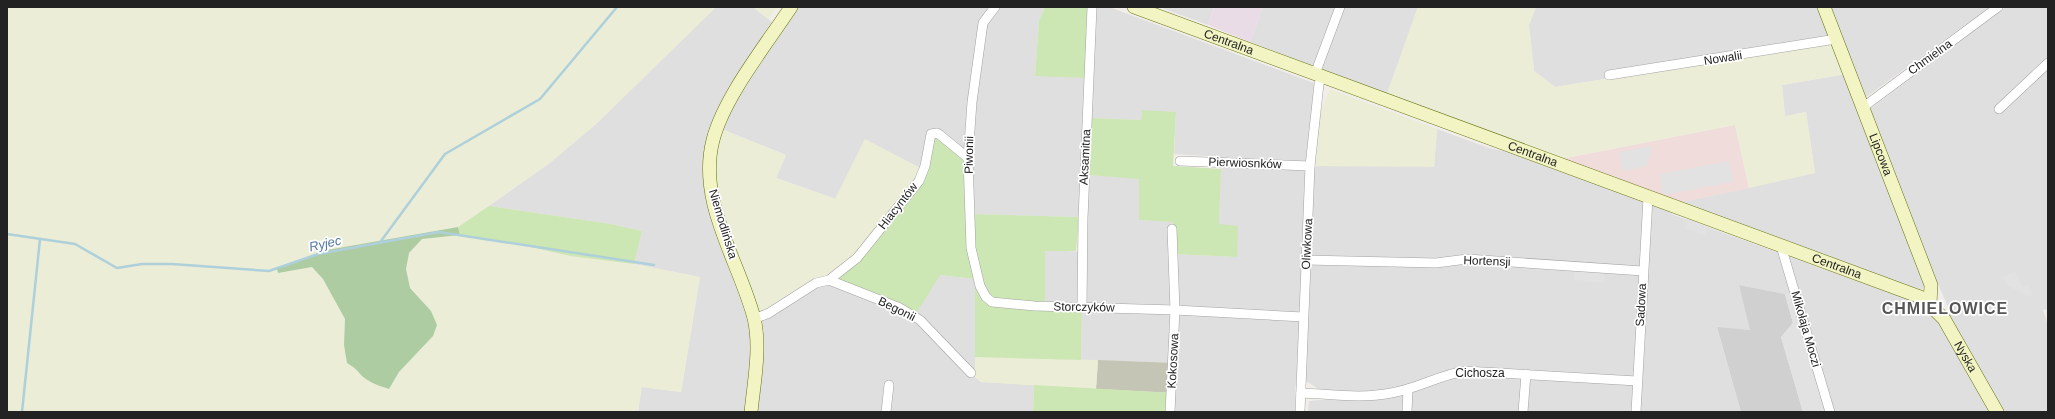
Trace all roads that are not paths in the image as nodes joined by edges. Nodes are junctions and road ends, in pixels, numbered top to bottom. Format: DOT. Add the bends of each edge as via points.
graph roads {
  1 [pos="791,7"];
  2 [pos="995,7"];
  3 [pos="1092,7"];
  4 [pos="1134,7"];
  5 [pos="1340,7"];
  6 [pos="1824,7"];
  7 [pos="1998,7"];
  8 [pos="1836,39"];
  9 [pos="2048,63"];
  10 [pos="1319,75"];
  11 [pos="1609,75"];
  12 [pos="1862,108"];
  13 [pos="2000,108"];
  14 [pos="968,158"];
  15 [pos="1180,161"];
  16 [pos="1310,166"];
  17 [pos="1648,198"];
  18 [pos="1172,229"];
  19 [pos="1781,246"];
  20 [pos="1306,260"];
  21 [pos="1643,271"];
  22 [pos="829,280"];
  23 [pos="992,302"];
  24 [pos="1930,304"];
  25 [pos="1082,307"];
  26 [pos="1175,310"];
  27 [pos="1303,317"];
  28 [pos="754,319"];
  29 [pos="971,373"];
  30 [pos="1526,374"];
  31 [pos="1637,382"];
  32 [pos="889,385"];
  33 [pos="1408,389"];
  34 [pos="1301,393"];
  35 [pos="751,412"];
  36 [pos="886,412"];
  37 [pos="1170,412"];
  38 [pos="1300,412"];
  39 [pos="1407,412"];
  40 [pos="1523,412"];
  41 [pos="1636,412"];
  42 [pos="1830,412"];
  43 [pos="1997,412"];
  1 -- 28 [label="street, Niemodlińska" via="727,105 711,148 713,198"];
  2 -- 14 [label="street, Piwonii" via="983,22 972,102"];
  3 -- 25 [label="street, Aksamitna"];
  4 -- 10 [label="street, Centralna"];
  5 -- 10 [label="street, Oliwkowa"];
  6 -- 8 [label="street, Lipcowa"];
  7 -- 12 [label="street, Chmielna"];
  8 -- 11 [label="street, Nowalii"];
  8 -- 12 [label="street, Lipcowa"];
  9 -- 13 [label="street"];
  10 -- 16 [label="street, Oliwkowa"];
  10 -- 17 [label="street, Centralna"];
  12 -- 24 [label="street, Lipcowa" via="1931,285"];
  14 -- 22 [label="street, Hiacyntów" via="937,132 932,134 919,181 857,258"];
  14 -- 23 [label="street, Piwonii" via="971,248 980,286"];
  15 -- 16 [label="street, Pierwiosnków"];
  16 -- 20 [label="street, Oliwkowa"];
  17 -- 19 [label="street, Centralna"];
  17 -- 21 [label="street, Sadowa"];
  18 -- 26 [label="street"];
  19 -- 24 [label="street, Centralna" via="1901,289 1923,298"];
  19 -- 42 [label="street, Mikołaja Moczi"];
  20 -- 21 [label="street, Hortensji" via="1436,263 1467,259"];
  20 -- 27 [label="street, Oliwkowa"];
  21 -- 31 [label="street, Sadowa"];
  22 -- 28 [label="street" via="816,283 769,314"];
  22 -- 29 [label="street, Begonii" via="900,308 920,320"];
  23 -- 25 [label="street, Storczyków"];
  24 -- 43 [label="street, Nyska" via="1950,329"];
  25 -- 26 [label="street, Storczyków"];
  26 -- 27 [label="street, Storczyków"];
  26 -- 37 [label="street, Kokosowa"];
  27 -- 34 [label="street, Oliwkowa"];
  28 -- 35 [label="street, Niemodlińska" via="757,345"];
  30 -- 31 [label="street, Cichosza"];
  30 -- 33 [label="street, Cichosza" via="1465,371 1450,373"];
  30 -- 40 [label="street"];
  31 -- 41 [label="street, Sadowa"];
  32 -- 36 [label="street"];
  33 -- 34 [label="street, Cichosza" via="1369,396"];
  33 -- 39 [label="street"];
  34 -- 38 [label="street, Oliwkowa"];
}
